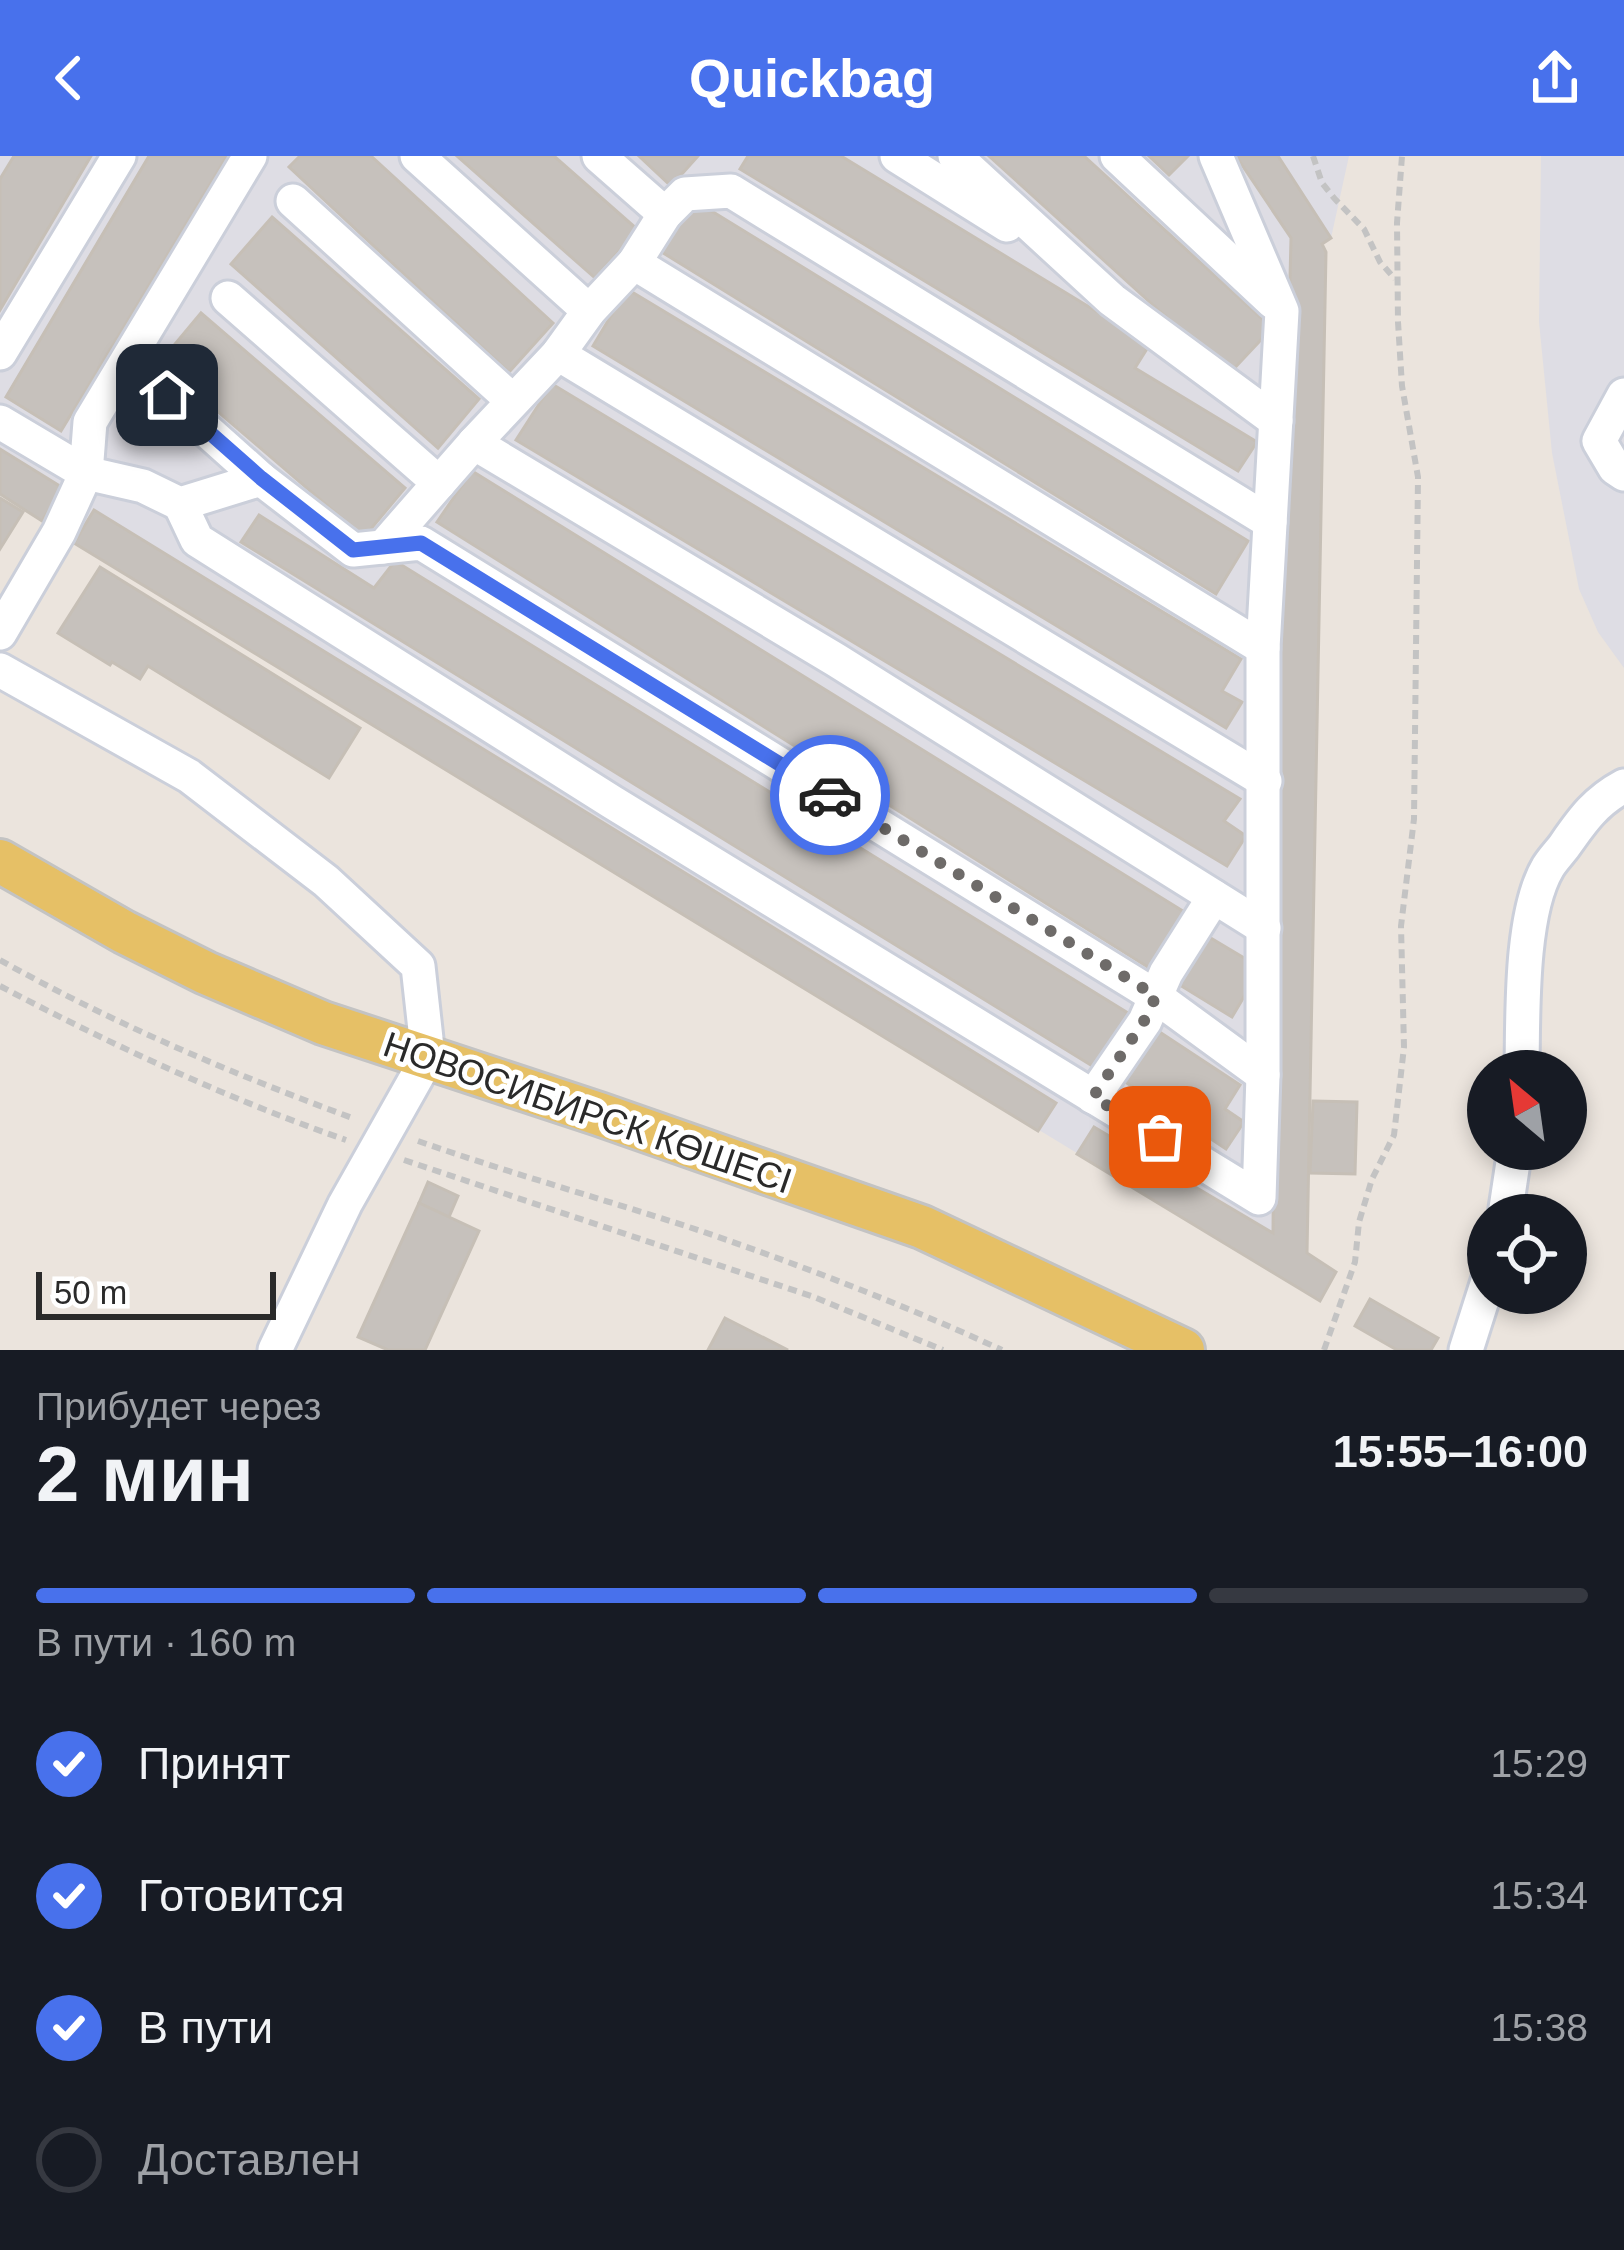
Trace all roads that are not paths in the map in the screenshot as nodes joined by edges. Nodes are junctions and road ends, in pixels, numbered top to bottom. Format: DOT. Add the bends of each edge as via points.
graph roads {
  1 [pos="119,156"];
  2 [pos="250,156"];
  3 [pos="417,156"];
  4 [pos="599,156"];
  5 [pos="897,156"];
  6 [pos="955,156"];
  7 [pos="1117,156"];
  8 [pos="1216,156"];
  9 [pos="293,201"];
  10 [pos="665,214"];
  11 [pos="634,263"];
  12 [pos="1080,270"];
  13 [pos="228,298"];
  14 [pos="589,311"];
  15 [pos="1282,311"];
  16 [pos="0,353"];
  17 [pos="558,354"];
  18 [pos="167,395"];
  19 [pos="1624,395"];
  20 [pos="513,401"];
  21 [pos="1276,421"];
  22 [pos="0,422"];
  23 [pos="474,443"];
  24 [pos="86,473"];
  25 [pos="1624,474"];
  26 [pos="261,478"];
  27 [pos="439,483"];
  28 [pos="181,504"];
  29 [pos="1270,522"];
  30 [pos="383,547"];
  31 [pos="0,633"];
  32 [pos="1263,648"];
  33 [pos="0,670"];
  34 [pos="1264,781"];
  35 [pos="1624,786"];
  36 [pos="0,862"];
  37 [pos="1214,898"];
  38 [pos="1264,928"];
  39 [pos="1156,996"];
  40 [pos="1522,1050"];
  41 [pos="428,1058"];
  42 [pos="1263,1076"];
  43 [pos="1093,1097"];
  44 [pos="1477,1314"];
  45 [pos="275,1350"];
  46 [pos="1183,1350"];
  47 [pos="1466,1350"];
  1 -- 16 [label="lane"];
  2 -- 24 [label="lane" via="90,422"];
  3 -- 14 [label="lane"];
  4 -- 10 [label="lane"];
  5 -- 12 [label="lane"];
  6 -- 12 [label="lane"];
  7 -- 15 [label="lane"];
  8 -- 15 [label="lane"];
  9 -- 20 [label="lane"];
  10 -- 11 [label="lane"];
  10 -- 29 [label="lane" via="685,194 730,191"];
  11 -- 14 [label="lane"];
  11 -- 32 [label="lane"];
  12 -- 21 [label="lane"];
  13 -- 27 [label="lane"];
  14 -- 17 [label="lane"];
  15 -- 21 [label="lane"];
  17 -- 20 [label="lane"];
  17 -- 34 [label="lane"];
  18 -- 26 [label="lane"];
  19 -- 25 [label="lane" via="1599,440"];
  20 -- 23 [label="lane"];
  21 -- 29 [label="lane"];
  22 -- 24 [label="lane"];
  23 -- 27 [label="lane"];
  23 -- 37 [label="lane"];
  24 -- 28 [label="lane"];
  24 -- 31 [label="lane"];
  26 -- 28 [label="lane"];
  26 -- 30 [label="lane" via="353,550"];
  27 -- 30 [label="lane"];
  28 -- 43 [label="lane" via="197,540"];
  29 -- 32 [label="lane"];
  30 -- 39 [label="lane" via="421,543"];
  32 -- 34 [label="lane"];
  33 -- 41 [label="lane" via="189,776 326,881 418,966"];
  34 -- 38 [label="lane"];
  35 -- 40 [label="lane" via="1584,815 1546,870 1534,906"];
  36 -- 41 [label="main road, НОВОСИБИРСК КӨШЕСІ" via="206,973"];
  37 -- 38 [label="lane"];
  37 -- 39 [label="lane"];
  38 -- 42 [label="lane"];
  39 -- 42 [label="lane"];
  39 -- 43 [label="lane"];
  41 -- 45 [label="lane"];
  41 -- 46 [label="main road, НОВОСИБИРСК КӨШЕСІ" via="922,1227"];
  42 -- 43 [label="lane" via="1259,1198"];
  44 -- 47 [label="lane"];
}
